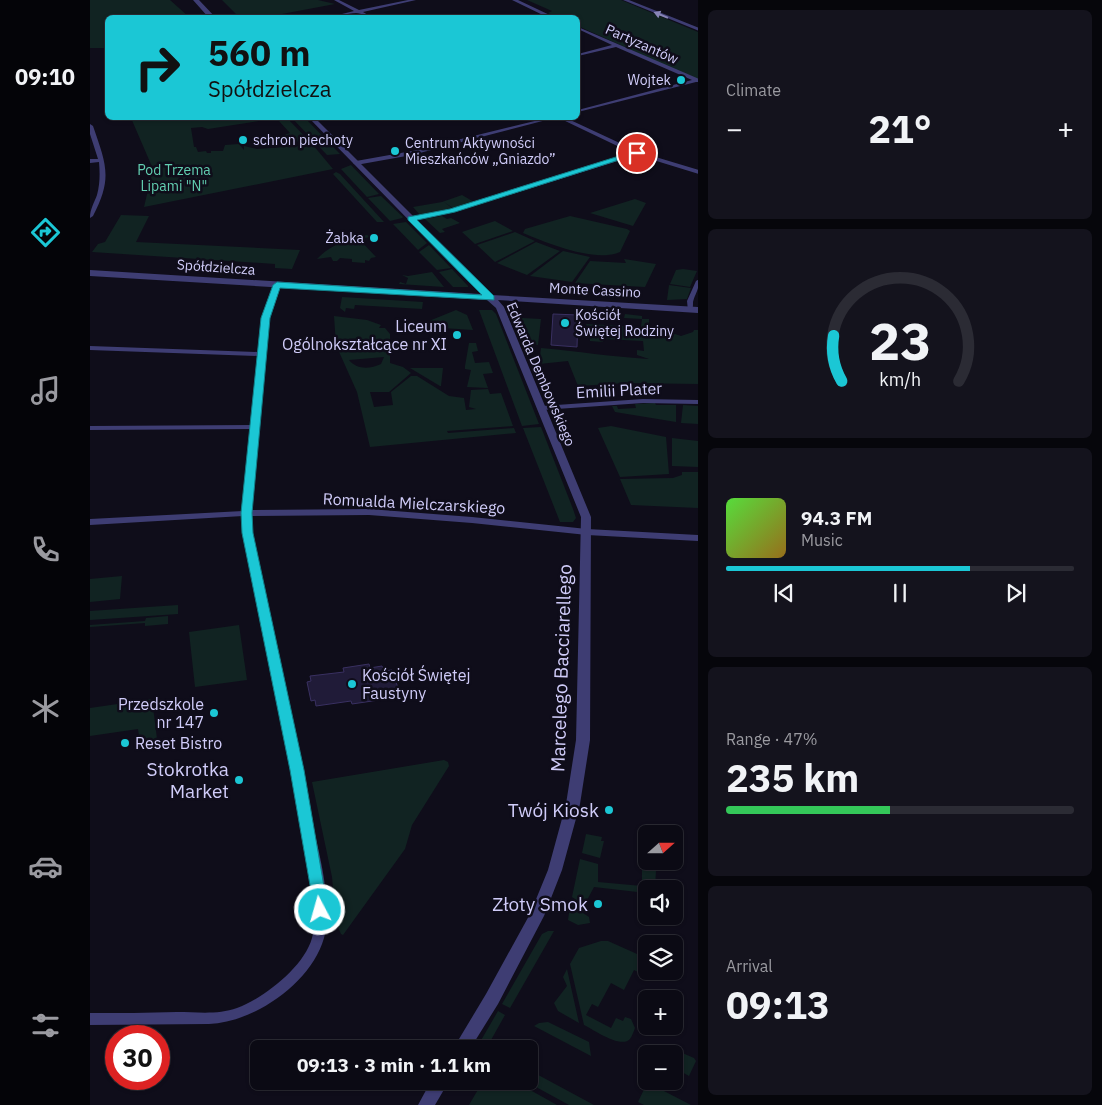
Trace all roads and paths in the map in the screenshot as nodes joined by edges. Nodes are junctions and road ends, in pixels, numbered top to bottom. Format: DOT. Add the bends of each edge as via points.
graph roads {
  1 [pos="197,0"];
  2 [pos="201,0"];
  3 [pos="336,0"];
  4 [pos="414,0"];
  5 [pos="514,0"];
  6 [pos="626,0"];
  7 [pos="360,11"];
  8 [pos="546,14"];
  9 [pos="210,15"];
  10 [pos="342,15"];
  11 [pos="366,15"];
  12 [pos="541,15"];
  13 [pos="580,29"];
  14 [pos="698,30"];
  15 [pos="617,46"];
  16 [pos="580,55"];
  17 [pos="697,81"];
  18 [pos="580,110"];
  19 [pos="314,120"];
  20 [pos="543,120"];
  21 [pos="567,120"];
  22 [pos="90,126"];
  23 [pos="637,153"];
  24 [pos="102,160"];
  25 [pos="90,161"];
  26 [pos="356,162"];
  27 [pos="698,172"];
  28 [pos="91,213"];
  29 [pos="411,219"];
  30 [pos="90,273"];
  31 [pos="698,281"];
  32 [pos="277,285"];
  33 [pos="490,298"];
  34 [pos="694,310"];
  35 [pos="90,348"];
  36 [pos="261,354"];
  37 [pos="698,402"];
  38 [pos="542,408"];
  39 [pos="254,427"];
  40 [pos="90,428"];
  41 [pos="246,513"];
  42 [pos="90,522"];
  43 [pos="587,532"];
  44 [pos="698,538"];
  45 [pos="90,1019"];
  46 [pos="466,1040"];
  47 [pos="435,1090"];
  48 [pos="426,1105"];
  1 -- 2 [label="street"];
  1 -- 9 [label="street"];
  3 -- 7 [label="street"];
  4 -- 7 [label="street"];
  5 -- 8 [label="street"];
  14 -- 6 [label="street, one-way"];
  7 -- 10 [label="street"];
  7 -- 11 [label="street"];
  8 -- 12 [label="street"];
  13 -- 15 [label="street, Partyzantów"];
  15 -- 16 [label="street"];
  15 -- 17 [label="street, Partyzantów"];
  17 -- 18 [label="street"];
  19 -- 26 [label="street, Edwarda Dembowskiego"];
  20 -- 26 [label="street" via="412,153"];
  21 -- 23 [label="street"];
  22 -- 24 [label="street"];
  23 -- 27 [label="street"];
  23 -- 29 [label="street" via="452,211"];
  24 -- 25 [label="street"];
  24 -- 28 [label="street" via="104,185"];
  26 -- 29 [label="street, Edwarda Dembowskiego"];
  29 -- 33 [label="street, Edwarda Dembowskiego"];
  30 -- 32 [label="street, Spółdzielcza"];
  31 -- 34 [label="street" via="690,301"];
  32 -- 33 [label="street, Spółdzielcza"];
  32 -- 36 [label="street" via="265,318"];
  33 -- 34 [label="street, Monte Cassino"];
  33 -- 38 [label="street, Edwarda Dembowskiego" via="501,308"];
  35 -- 36 [label="street"];
  36 -- 39 [label="street"];
  37 -- 38 [label="street, Emilii Plater" via="643,401"];
  38 -- 43 [label="street, Edwarda Dembowskiego" via="584,512"];
  39 -- 40 [label="street"];
  39 -- 41 [label="street"];
  41 -- 42 [label="street, Romualda Mielczarskiego"];
  41 -- 43 [label="street, Romualda Mielczarskiego" via="369,512"];
  41 -- 45 [label="street" via="298,773 320,910 318,939 292,978 248,1009 228,1016"];
  43 -- 44 [label="street, Romualda Mielczarskiego"];
  43 -- 46 [label="street, Marcelego Bacciarellego" via="583,740 569,824 537,916"];
  47 -- 48 [label="street"];
}
